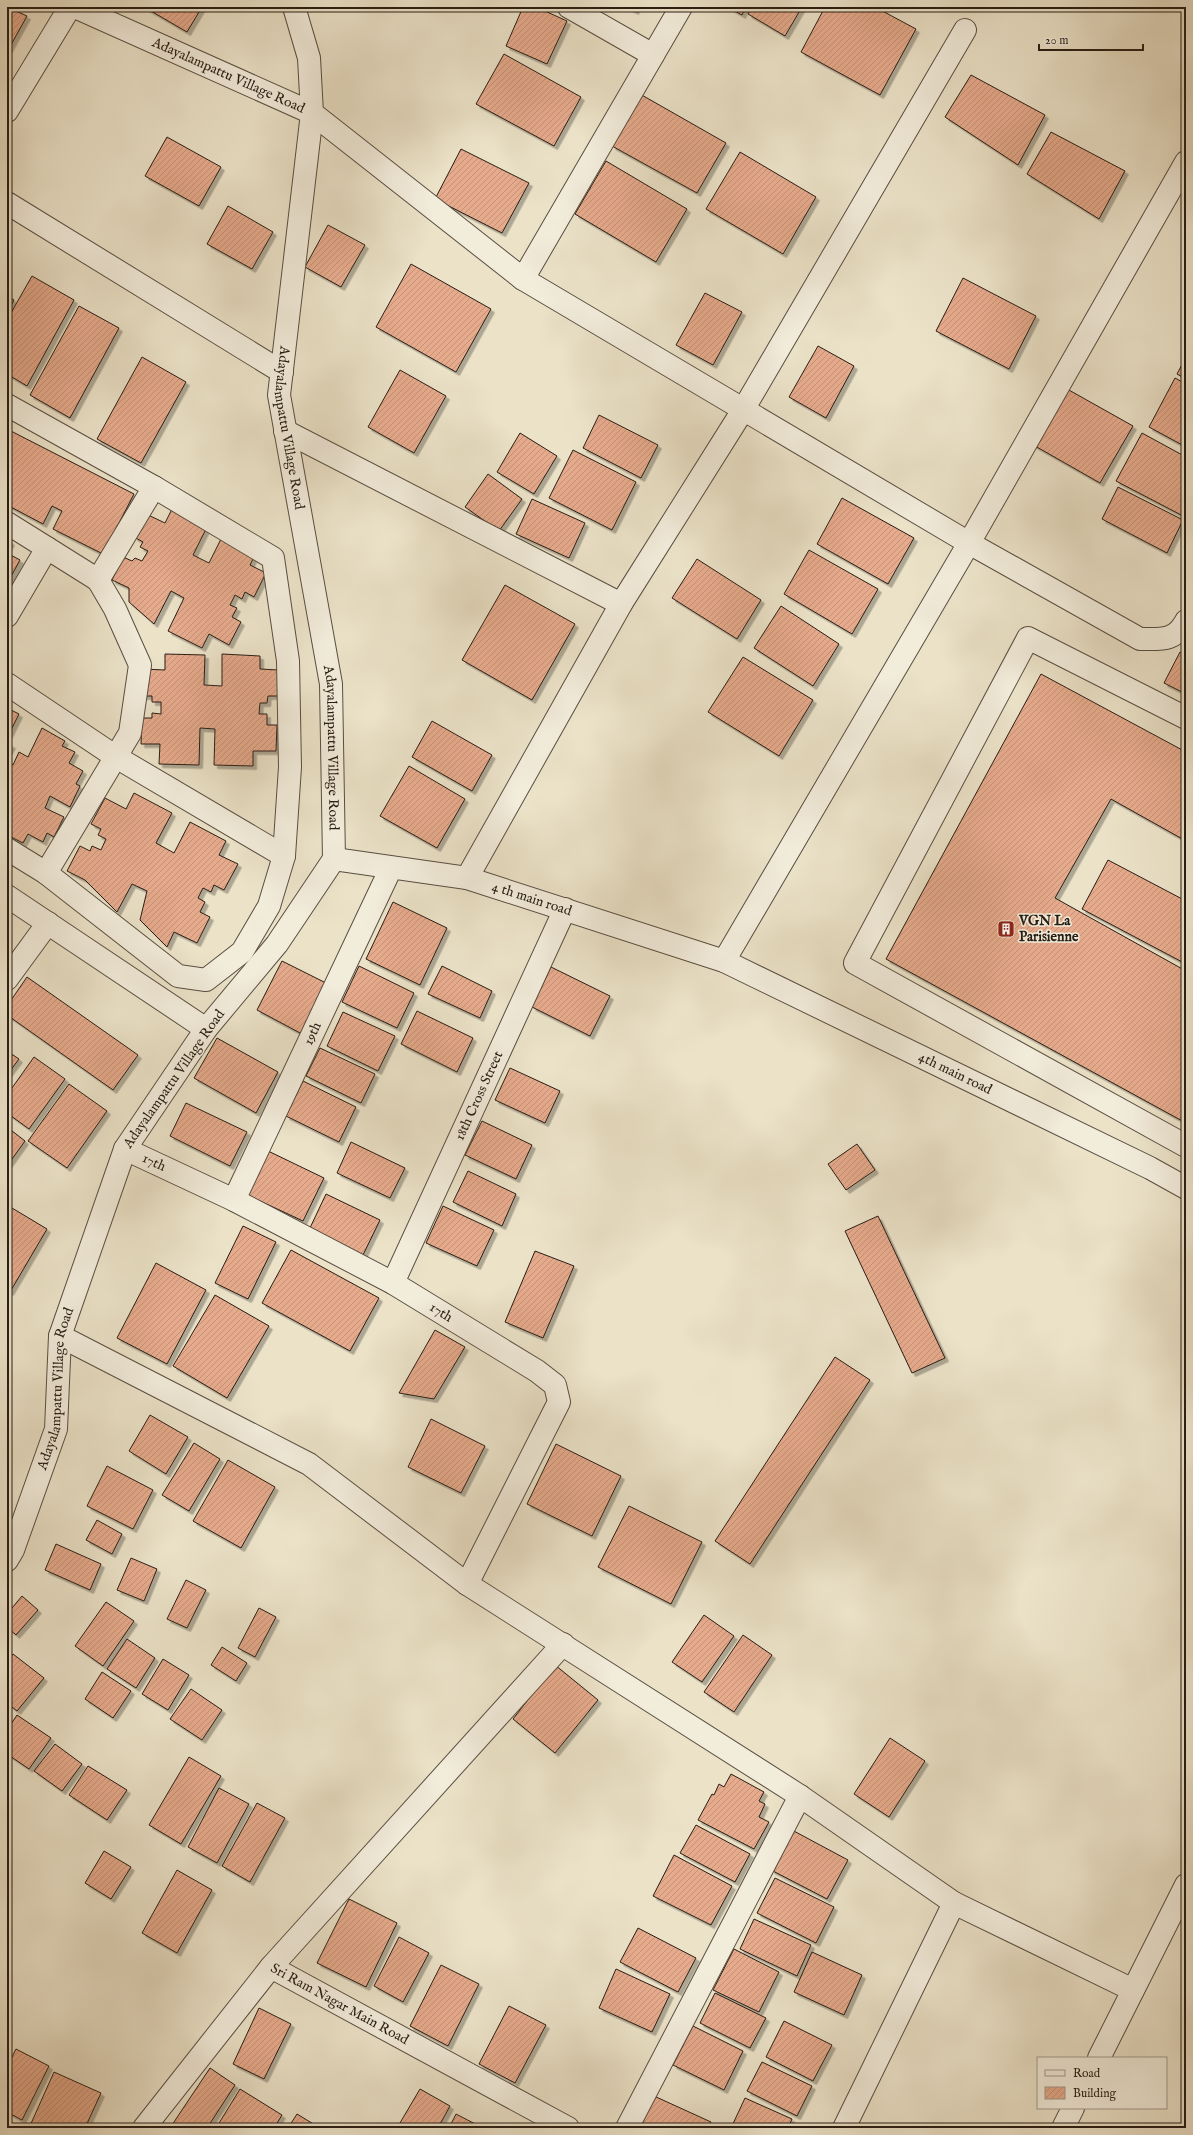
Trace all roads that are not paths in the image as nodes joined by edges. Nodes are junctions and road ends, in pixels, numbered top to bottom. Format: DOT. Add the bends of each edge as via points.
graph roads {
  1 [pos="70,7"];
  2 [pos="75,7"];
  3 [pos="294,7"];
  4 [pos="569,7"];
  5 [pos="681,7"];
  6 [pos="965,30"];
  7 [pos="654,55"];
  8 [pos="7,110"];
  9 [pos="312,113"];
  10 [pos="1186,162"];
  11 [pos="7,203"];
  12 [pos="523,280"];
  13 [pos="282,372"];
  14 [pos="7,405"];
  15 [pos="743,410"];
  16 [pos="285,431"];
  17 [pos="154,487"];
  18 [pos="7,523"];
  19 [pos="969,543"];
  20 [pos="47,548"];
  21 [pos="98,580"];
  22 [pos="621,604"];
  23 [pos="7,616"];
  24 [pos="1186,621"];
  25 [pos="7,684"];
  26 [pos="1186,718"];
  27 [pos="116,758"];
  28 [pos="7,849"];
  29 [pos="284,856"];
  30 [pos="334,859"];
  31 [pos="391,868"];
  32 [pos="46,873"];
  33 [pos="467,878"];
  34 [pos="7,896"];
  35 [pos="565,909"];
  36 [pos="48,923"];
  37 [pos="724,961"];
  38 [pos="7,979"];
  39 [pos="206,1029"];
  40 [pos="1186,1146"];
  41 [pos="125,1149"];
  42 [pos="1186,1188"];
  43 [pos="234,1200"];
  44 [pos="393,1283"];
  45 [pos="60,1336"];
  46 [pos="7,1560"];
  47 [pos="467,1584"];
  48 [pos="563,1644"];
  49 [pos="800,1796"];
  50 [pos="1186,1885"];
  51 [pos="954,1903"];
  52 [pos="271,1967"];
  53 [pos="1133,1990"];
  54 [pos="1100,2057"];
  55 [pos="1073,2109"];
  56 [pos="144,2128"];
  57 [pos="568,2128"];
  58 [pos="627,2128"];
  59 [pos="844,2128"];
  60 [pos="1063,2128"];
  1 -- 8 [label="street"];
  2 -- 9 [label="street, Adayalampattu Village Road"];
  3 -- 9 [label="street" via="309,58"];
  4 -- 7 [label="street"];
  5 -- 7 [label="street"];
  6 -- 15 [label="street"];
  7 -- 12 [label="street"];
  9 -- 12 [label="street"];
  9 -- 13 [label="street, Adayalampattu Village Road"];
  10 -- 19 [label="street"];
  11 -- 13 [label="street"];
  12 -- 15 [label="street"];
  13 -- 16 [label="street, Adayalampattu Village Road" via="279,395"];
  14 -- 17 [label="street"];
  15 -- 19 [label="street"];
  15 -- 22 [label="street"];
  16 -- 22 [label="street"];
  16 -- 30 [label="street, Adayalampattu Village Road" via="331,684"];
  17 -- 21 [label="street"];
  17 -- 29 [label="street" via="273,558 288,661 290,767"];
  18 -- 20 [label="street"];
  19 -- 24 [label="street" via="1140,639 1166,639 1182,629"];
  19 -- 37 [label="street"];
  20 -- 21 [label="street"];
  20 -- 23 [label="street"];
  21 -- 27 [label="street" via="116,610 140,665 130,733"];
  22 -- 33 [label="street"];
  25 -- 27 [label="street"];
  26 -- 40 [label="street" via="1028,638 855,964"];
  27 -- 29 [label="street"];
  27 -- 32 [label="street"];
  28 -- 32 [label="street"];
  29 -- 32 [label="street" via="269,906 242,952 206,980 178,976"];
  30 -- 31 [label="street, 4 th main road"];
  30 -- 39 [label="street, Adayalampattu Village Road" via="277,944"];
  31 -- 33 [label="street, 4 th main road"];
  31 -- 43 [label="street, 19th"];
  33 -- 35 [label="street, 4 th main road"];
  34 -- 36 [label="street"];
  35 -- 37 [label="street, 4 th main road"];
  35 -- 44 [label="street, 18th Cross Street"];
  36 -- 38 [label="street"];
  36 -- 39 [label="street"];
  37 -- 42 [label="street, 4th main road" via="1143,1164"];
  39 -- 41 [label="street, Adayalampattu Village Road"];
  41 -- 43 [label="street, 17th"];
  41 -- 45 [label="street, Adayalampattu Village Road"];
  43 -- 44 [label="street, 17th"];
  44 -- 47 [label="street, 17th" via="537,1371 555,1385 559,1402"];
  45 -- 46 [label="street, Adayalampattu Village Road" via="56,1429 13,1550"];
  45 -- 47 [label="street" via="309,1464"];
  47 -- 48 [label="street"];
  48 -- 49 [label="street"];
  48 -- 52 [label="street"];
  49 -- 51 [label="street"];
  49 -- 58 [label="street"];
  50 -- 53 [label="street"];
  51 -- 53 [label="street"];
  51 -- 59 [label="street"];
  52 -- 56 [label="street, Sri Ram Nagar Main Road"];
  52 -- 57 [label="street, Sri Ram Nagar Main Road"];
  53 -- 54 [label="street"];
  55 -- 60 [label="street"];
}
